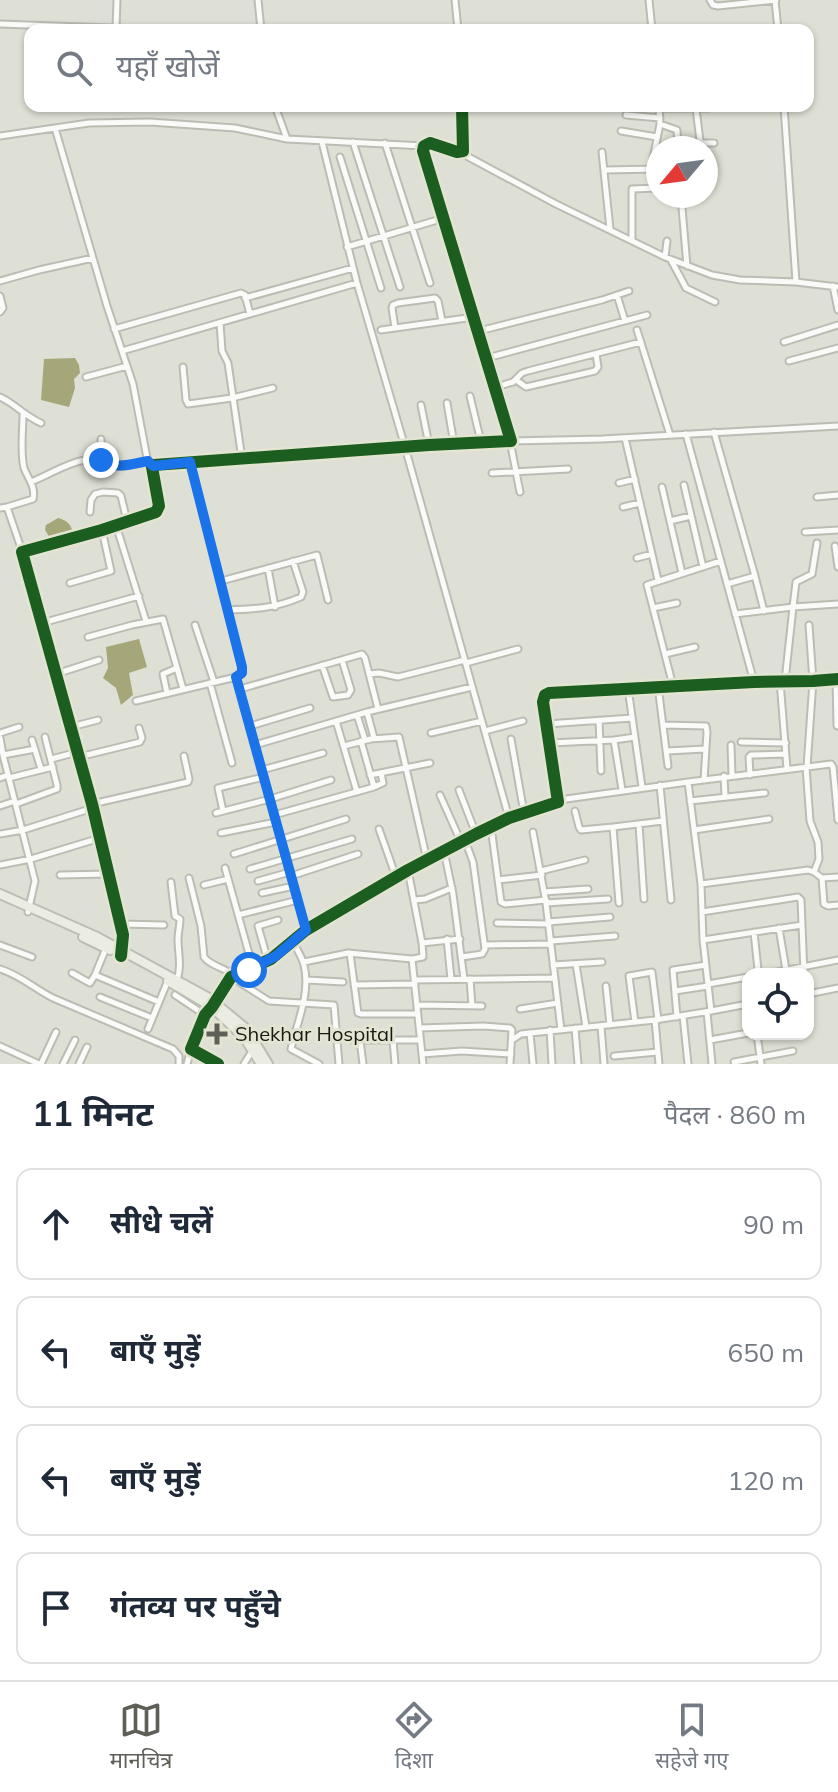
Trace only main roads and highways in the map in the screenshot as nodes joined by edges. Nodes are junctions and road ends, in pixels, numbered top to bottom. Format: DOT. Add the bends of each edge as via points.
graph roads {
  1 [pos="0,894"];
  2 [pos="0,900"];
  3 [pos="29,909"];
  4 [pos="57,922"];
  5 [pos="122,953"];
  6 [pos="213,1005"];
  7 [pos="261,1064"];
  8 [pos="268,1064"];
  1 -- 3 [label="main road"];
  2 -- 3 [label="main road"];
  3 -- 4 [label="main road"];
  4 -- 5 [label="main road"];
  4 -- 5 [label="main road"];
  5 -- 6 [label="main road"];
  6 -- 7 [label="main road"];
  6 -- 8 [label="main road" via="244,1027"];
}
